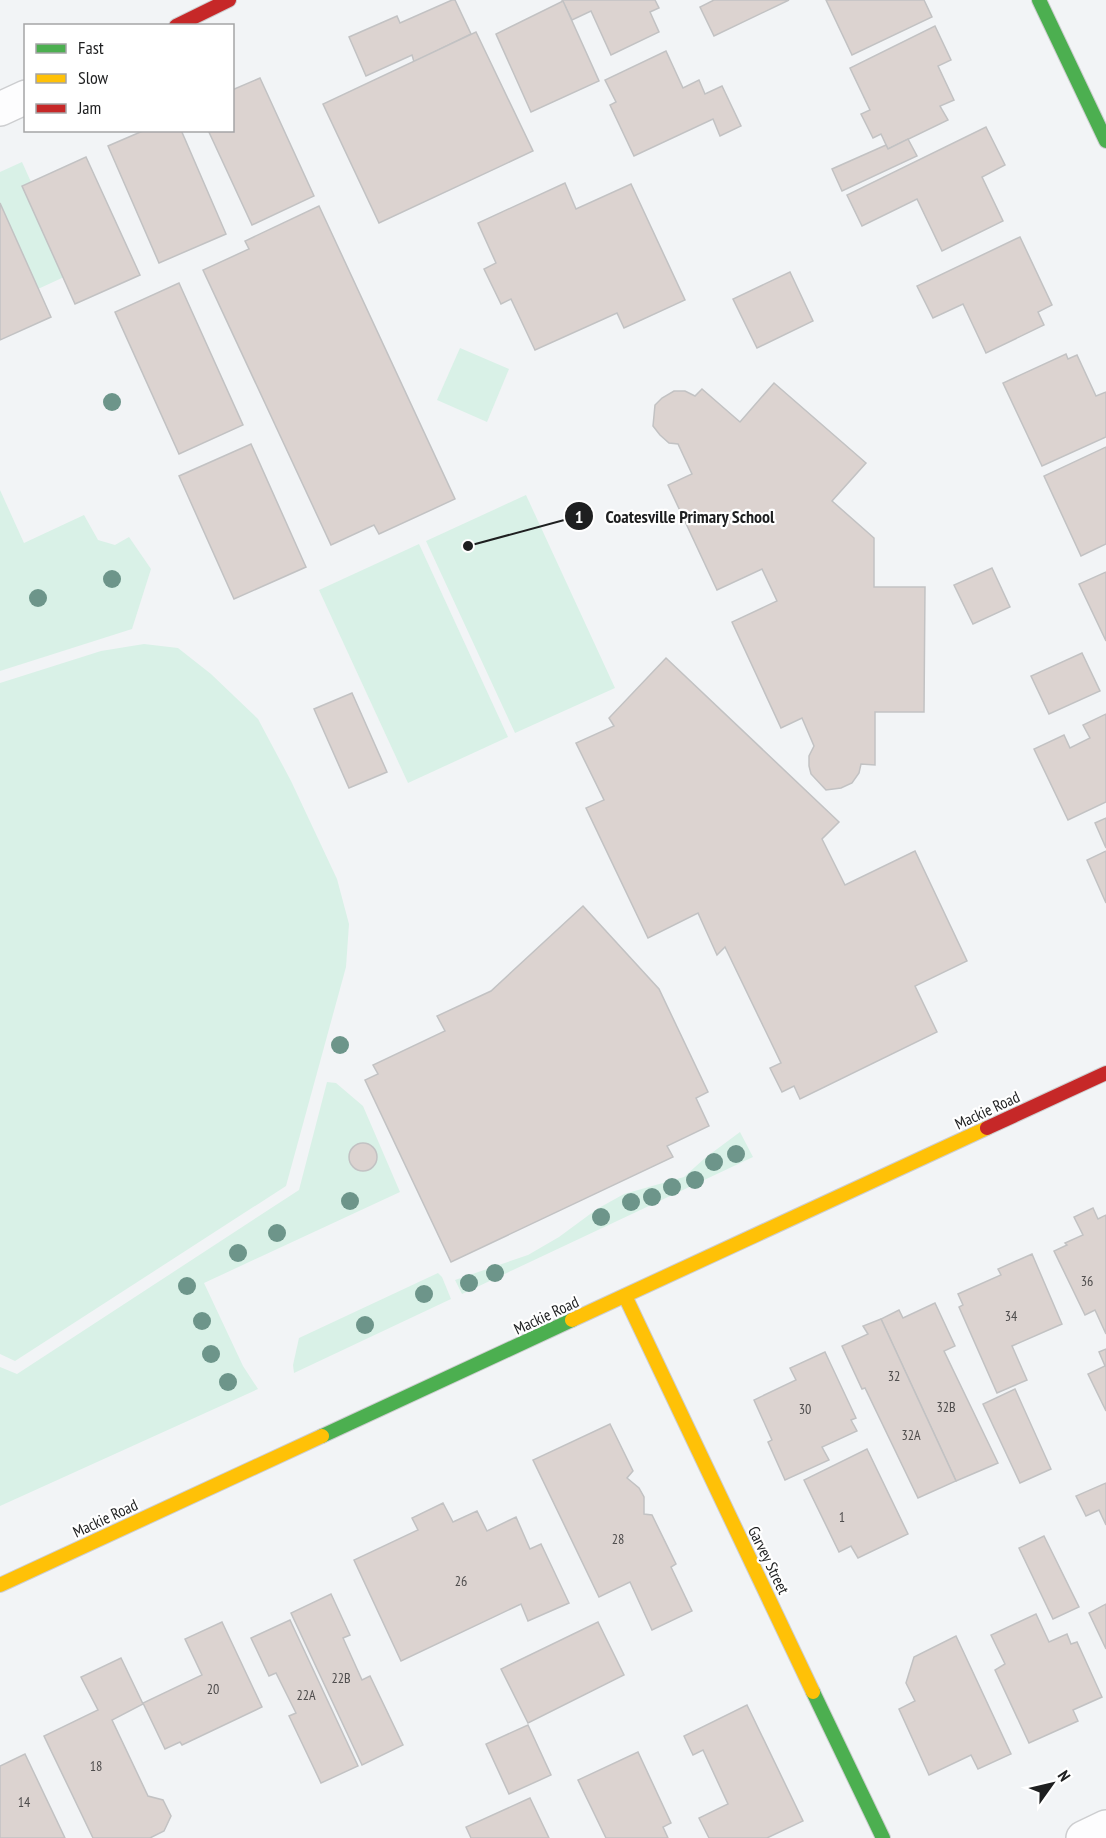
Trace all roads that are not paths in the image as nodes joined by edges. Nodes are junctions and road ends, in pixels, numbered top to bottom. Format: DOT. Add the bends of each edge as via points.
graph roads {
  1 [pos="230,0"];
  2 [pos="1039,0"];
  3 [pos="180,24"];
  4 [pos="24,98"];
  5 [pos="0,109"];
  6 [pos="1106,141"];
  7 [pos="1106,1073"];
  8 [pos="625,1296"];
  9 [pos="0,1585"];
  10 [pos="1106,1827"];
  11 [pos="883,1838"];
  12 [pos="1083,1838"];
  1 -- 3 [label="street"];
  2 -- 6 [label="street"];
  4 -- 5 [label="street"];
  7 -- 8 [label="street, Mackie Road"];
  8 -- 9 [label="street, Mackie Road"];
  8 -- 11 [label="street, Garvey Street"];
  10 -- 12 [label="street"];
}
